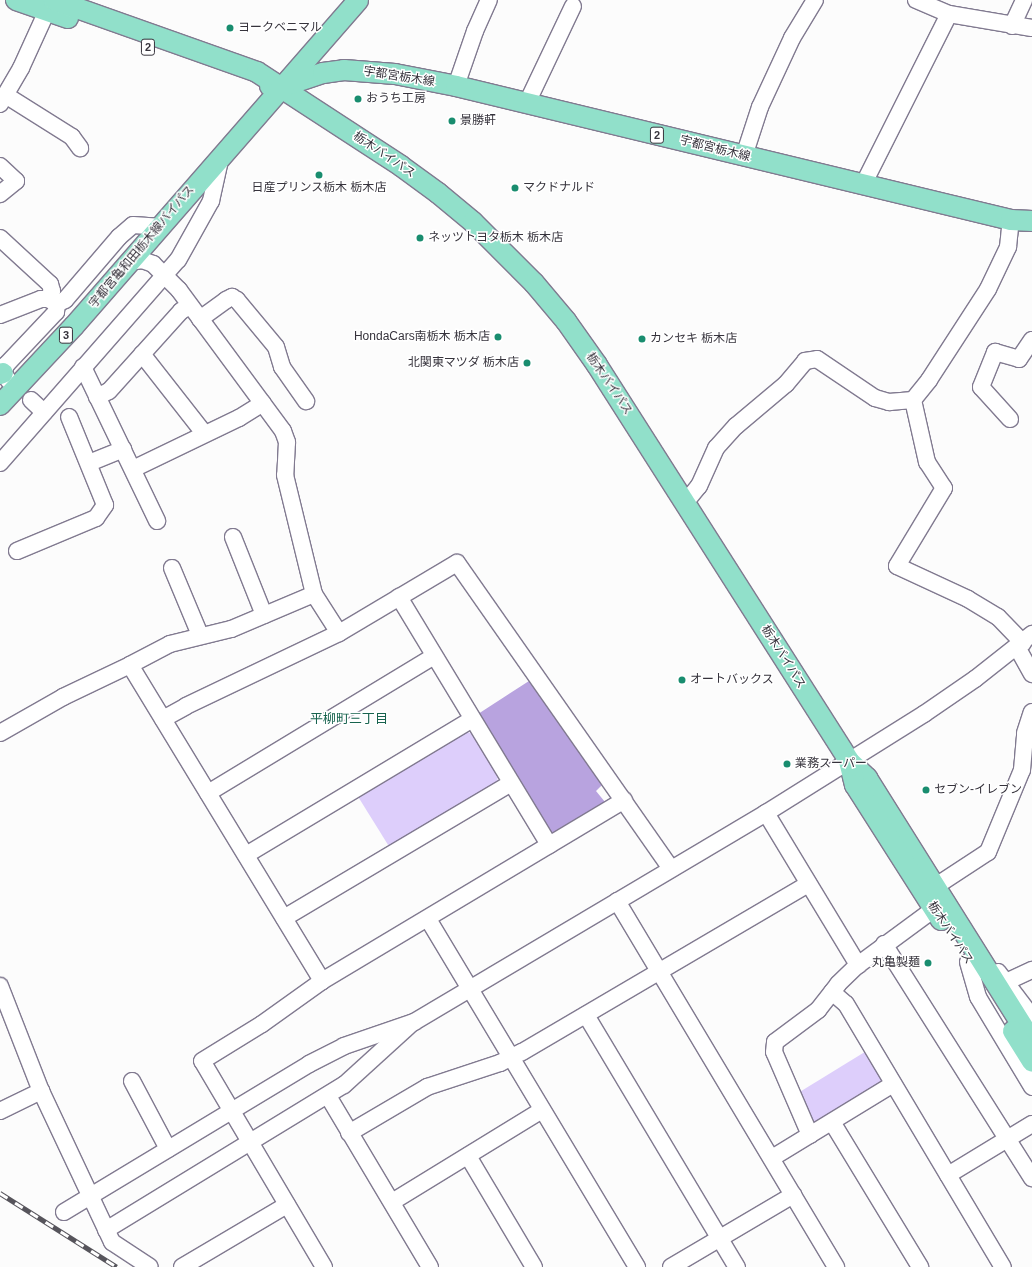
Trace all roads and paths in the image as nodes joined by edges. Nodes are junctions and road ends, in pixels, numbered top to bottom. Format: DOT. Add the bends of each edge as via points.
graph roads {
  1 [pos="16,0"];
  2 [pos="358,0"];
  3 [pos="489,0"];
  4 [pos="815,0"];
  5 [pos="916,0"];
  6 [pos="1024,0"];
  7 [pos="51,5"];
  8 [pos="573,6"];
  9 [pos="949,14"];
  10 [pos="1012,26"];
  11 [pos="1032,28"];
  12 [pos="456,86"];
  13 [pos="281,87"];
  14 [pos="3,100"];
  15 [pos="528,103"];
  16 [pos="80,148"];
  17 [pos="221,156"];
  18 [pos="744,156"];
  19 [pos="0,166"];
  20 [pos="863,185"];
  21 [pos="0,194"];
  22 [pos="1011,220"];
  23 [pos="1032,221"];
  24 [pos="159,227"];
  25 [pos="0,238"];
  26 [pos="130,262"];
  27 [pos="164,274"];
  28 [pos="53,301"];
  29 [pos="190,306"];
  30 [pos="0,315"];
  31 [pos="200,319"];
  32 [pos="1032,340"];
  33 [pos="142,354"];
  34 [pos="83,367"];
  35 [pos="4,376"];
  36 [pos="97,397"];
  37 [pos="31,400"];
  38 [pos="913,400"];
  39 [pos="306,401"];
  40 [pos="263,403"];
  41 [pos="0,405"];
  42 [pos="44,412"];
  43 [pos="69,417"];
  44 [pos="1010,419"];
  45 [pos="204,433"];
  46 [pos="123,449"];
  47 [pos="89,462"];
  48 [pos="0,463"];
  49 [pos="133,469"];
  50 [pos="685,503"];
  51 [pos="157,520"];
  52 [pos="233,537"];
  53 [pos="17,552"];
  54 [pos="172,568"];
  55 [pos="314,594"];
  56 [pos="399,597"];
  57 [pos="264,615"];
  58 [pos="339,633"];
  59 [pos="200,635"];
  60 [pos="1024,641"];
  61 [pos="434,656"];
  62 [pos="130,665"];
  63 [pos="1032,674"];
  64 [pos="1032,712"];
  65 [pos="472,719"];
  66 [pos="163,720"];
  67 [pos="0,732"];
  68 [pos="849,761"];
  69 [pos="510,783"];
  70 [pos="208,793"];
  71 [pos="624,800"];
  72 [pos="766,813"];
  73 [pos="549,845"];
  74 [pos="246,855"];
  75 [pos="671,869"];
  76 [pos="808,884"];
  77 [pos="936,886"];
  78 [pos="617,901"];
  79 [pos="934,909"];
  80 [pos="284,918"];
  81 [pos="428,919"];
  82 [pos="884,944"];
  83 [pos="971,955"];
  84 [pos="858,965"];
  85 [pos="660,970"];
  86 [pos="1032,970"];
  87 [pos="322,981"];
  88 [pos="1006,982"];
  89 [pos="0,986"];
  90 [pos="470,989"];
  91 [pos="832,992"];
  92 [pos="586,1015"];
  93 [pos="1032,1017"];
  94 [pos="414,1022"];
  95 [pos="1032,1040"];
  96 [pos="512,1058"];
  97 [pos="1032,1061"];
  98 [pos="132,1081"];
  99 [pos="893,1084"];
  100 [pos="1032,1087"];
  101 [pos="41,1091"];
  102 [pos="328,1096"];
  103 [pos="542,1110"];
  104 [pos="0,1111"];
  105 [pos="231,1112"];
  106 [pos="832,1122"];
  107 [pos="1032,1124"];
  108 [pos="349,1133"];
  109 [pos="810,1135"];
  110 [pos="1008,1138"];
  111 [pos="251,1143"];
  112 [pos="168,1150"];
  113 [pos="468,1156"];
  114 [pos="772,1158"];
  115 [pos="948,1175"];
  116 [pos="1032,1178"];
  117 [pos="793,1195"];
  118 [pos="89,1197"];
  119 [pos="392,1202"];
  120 [pos="288,1205"];
  121 [pos="64,1212"];
  122 [pos="106,1230"];
  123 [pos="720,1238"];
  124 [pos="150,1267"];
  125 [pos="182,1267"];
  126 [pos="324,1267"];
  127 [pos="430,1267"];
  128 [pos="534,1267"];
  129 [pos="637,1267"];
  130 [pos="670,1267"];
  131 [pos="737,1267"];
  132 [pos="836,1267"];
  133 [pos="920,1267"];
  134 [pos="1003,1267"];
  1 -- 7 [label="main road, 2"];
  2 -- 13 [label="main road, 3"];
  3 -- 12 [label="street"];
  4 -- 18 [label="street" via="792,38 760,107"];
  5 -- 9 [label="street"];
  6 -- 10 [label="street"];
  7 -- 13 [label="main road, 2" via="257,72"];
  7 -- 14 [label="street"];
  8 -- 15 [label="street"];
  9 -- 10 [label="street"];
  9 -- 20 [label="street"];
  10 -- 11 [label="street"];
  12 -- 13 [label="main road, 宇都宮栃木線 / 2" via="395,74 344,70 323,73"];
  12 -- 15 [label="main road, 宇都宮栃木線 / 2"];
  13 -- 17 [label="main road, 宇都宮亀和田栃木線バイパス / 3"];
  13 -- 50 [label="main road, 栃木バイパス" via="407,170 473,222 496,244 566,321"];
  14 -- 16 [label="street" via="72,137"];
  15 -- 18 [label="main road, 宇都宮栃木線 / 2"];
  17 -- 24 [label="main road, 宇都宮亀和田栃木線バイパス / 3"];
  17 -- 27 [label="street" via="216,183 204,216 178,260"];
  18 -- 20 [label="main road, 宇都宮栃木線 / 2"];
  19 -- 21 [label="street" via="16,182"];
  20 -- 22 [label="main road, 宇都宮栃木線 / 2"];
  22 -- 23 [label="main road, 宇都宮栃木線 / 2"];
  22 -- 38 [label="street" via="1008,247 988,289 930,380"];
  24 -- 26 [label="main road, 宇都宮亀和田栃木線バイパス / 3"];
  24 -- 28 [label="street" via="133,225 119,237 65,300"];
  25 -- 28 [label="street" via="50,284"];
  26 -- 27 [label="street" via="142,260 153,264"];
  26 -- 41 [label="main road, 宇都宮亀和田栃木線バイパス / 3"];
  27 -- 29 [label="street"];
  27 -- 34 [label="street"];
  28 -- 30 [label="street" via="33,301"];
  28 -- 35 [label="street" via="56,312 6,366"];
  29 -- 31 [label="street"];
  29 -- 33 [label="street" via="181,311"];
  31 -- 39 [label="street" via="226,300 232,297 237,300 276,347 282,367"];
  31 -- 40 [label="street"];
  32 -- 44 [label="street" via="1019,359 995,352 981,387"];
  33 -- 36 [label="street" via="109,391"];
  33 -- 45 [label="street"];
  34 -- 36 [label="street"];
  34 -- 42 [label="street"];
  36 -- 46 [label="street"];
  37 -- 42 [label="street"];
  38 -- 50 [label="street" via="889,402 875,398 817,359 805,361 786,384 736,426 716,448 699,486"];
  38 -- 60 [label="street" via="927,462 944,488 897,566 968,599 998,617"];
  40 -- 45 [label="street" via="239,418"];
  40 -- 55 [label="street" via="283,431 287,442 285,475"];
  42 -- 48 [label="street"];
  43 -- 47 [label="street"];
  45 -- 49 [label="street"];
  46 -- 47 [label="street"];
  46 -- 49 [label="street"];
  47 -- 53 [label="street" via="105,505 96,518"];
  49 -- 51 [label="street"];
  50 -- 68 [label="main road, 栃木バイパス"];
  52 -- 57 [label="street"];
  54 -- 59 [label="street"];
  55 -- 57 [label="street"];
  55 -- 58 [label="street"];
  56 -- 58 [label="street"];
  56 -- 61 [label="street"];
  56 -- 71 [label="street" via="457,563"];
  57 -- 59 [label="street" via="231,629"];
  58 -- 66 [label="street" via="186,706"];
  59 -- 62 [label="street" via="170,644"];
  60 -- 63 [label="street"];
  60 -- 68 [label="street" via="937,705"];
  61 -- 65 [label="street"];
  61 -- 70 [label="street"];
  62 -- 66 [label="street"];
  62 -- 67 [label="street" via="63,697"];
  64 -- 77 [label="street" via="1025,733 1022,770 988,852"];
  65 -- 69 [label="street"];
  65 -- 74 [label="street"];
  66 -- 70 [label="street"];
  68 -- 72 [label="street"];
  68 -- 77 [label="main road, 栃木バイパス" via="867,778"];
  68 -- 79 [label="main road, 栃木バイパス" via="855,785"];
  69 -- 73 [label="street"];
  69 -- 80 [label="street"];
  70 -- 74 [label="street"];
  71 -- 73 [label="street"];
  71 -- 75 [label="street"];
  72 -- 75 [label="street"];
  72 -- 76 [label="street"];
  73 -- 81 [label="street"];
  74 -- 80 [label="street"];
  75 -- 78 [label="street"];
  76 -- 84 [label="street"];
  76 -- 85 [label="street"];
  77 -- 83 [label="main road, 栃木バイパス"];
  78 -- 85 [label="street"];
  78 -- 90 [label="street"];
  79 -- 82 [label="street"];
  79 -- 83 [label="main road, 栃木バイパス"];
  80 -- 87 [label="street"];
  81 -- 87 [label="street"];
  81 -- 90 [label="street"];
  82 -- 84 [label="street"];
  82 -- 110 [label="street"];
  83 -- 88 [label="street"];
  83 -- 95 [label="main road, 栃木バイパス"];
  83 -- 97 [label="main road, 栃木バイパス"];
  83 -- 100 [label="street" via="978,997"];
  84 -- 91 [label="street"];
  85 -- 92 [label="street"];
  85 -- 114 [label="street"];
  86 -- 88 [label="street"];
  87 -- 105 [label="street" via="262,1024 202,1061"];
  88 -- 93 [label="street"];
  89 -- 101 [label="street"];
  90 -- 94 [label="street"];
  90 -- 96 [label="street"];
  91 -- 99 [label="street" via="846,1004"];
  91 -- 109 [label="street" via="818,1010 780,1037 773,1048"];
  92 -- 96 [label="street"];
  92 -- 123 [label="street"];
  94 -- 102 [label="street" via="353,1079"];
  94 -- 105 [label="street" via="344,1046"];
  96 -- 103 [label="street"];
  96 -- 108 [label="street" via="427,1087"];
  98 -- 112 [label="street"];
  99 -- 106 [label="street"];
  99 -- 115 [label="street"];
  101 -- 104 [label="street"];
  101 -- 118 [label="street"];
  102 -- 108 [label="street"];
  102 -- 111 [label="street"];
  103 -- 113 [label="street"];
  103 -- 129 [label="street"];
  105 -- 111 [label="street"];
  105 -- 112 [label="street"];
  106 -- 109 [label="street"];
  106 -- 133 [label="street"];
  107 -- 110 [label="street"];
  108 -- 119 [label="street"];
  109 -- 114 [label="street"];
  110 -- 115 [label="street"];
  110 -- 116 [label="street"];
  111 -- 120 [label="street"];
  111 -- 122 [label="street"];
  112 -- 118 [label="street"];
  113 -- 119 [label="street"];
  113 -- 128 [label="street"];
  114 -- 117 [label="street"];
  115 -- 134 [label="street"];
  117 -- 123 [label="street"];
  117 -- 132 [label="street"];
  118 -- 121 [label="street"];
  118 -- 122 [label="street"];
  119 -- 127 [label="street"];
  120 -- 125 [label="street"];
  120 -- 126 [label="street"];
  122 -- 124 [label="street" via="115,1245"];
  123 -- 130 [label="street"];
  123 -- 131 [label="street"];
}
